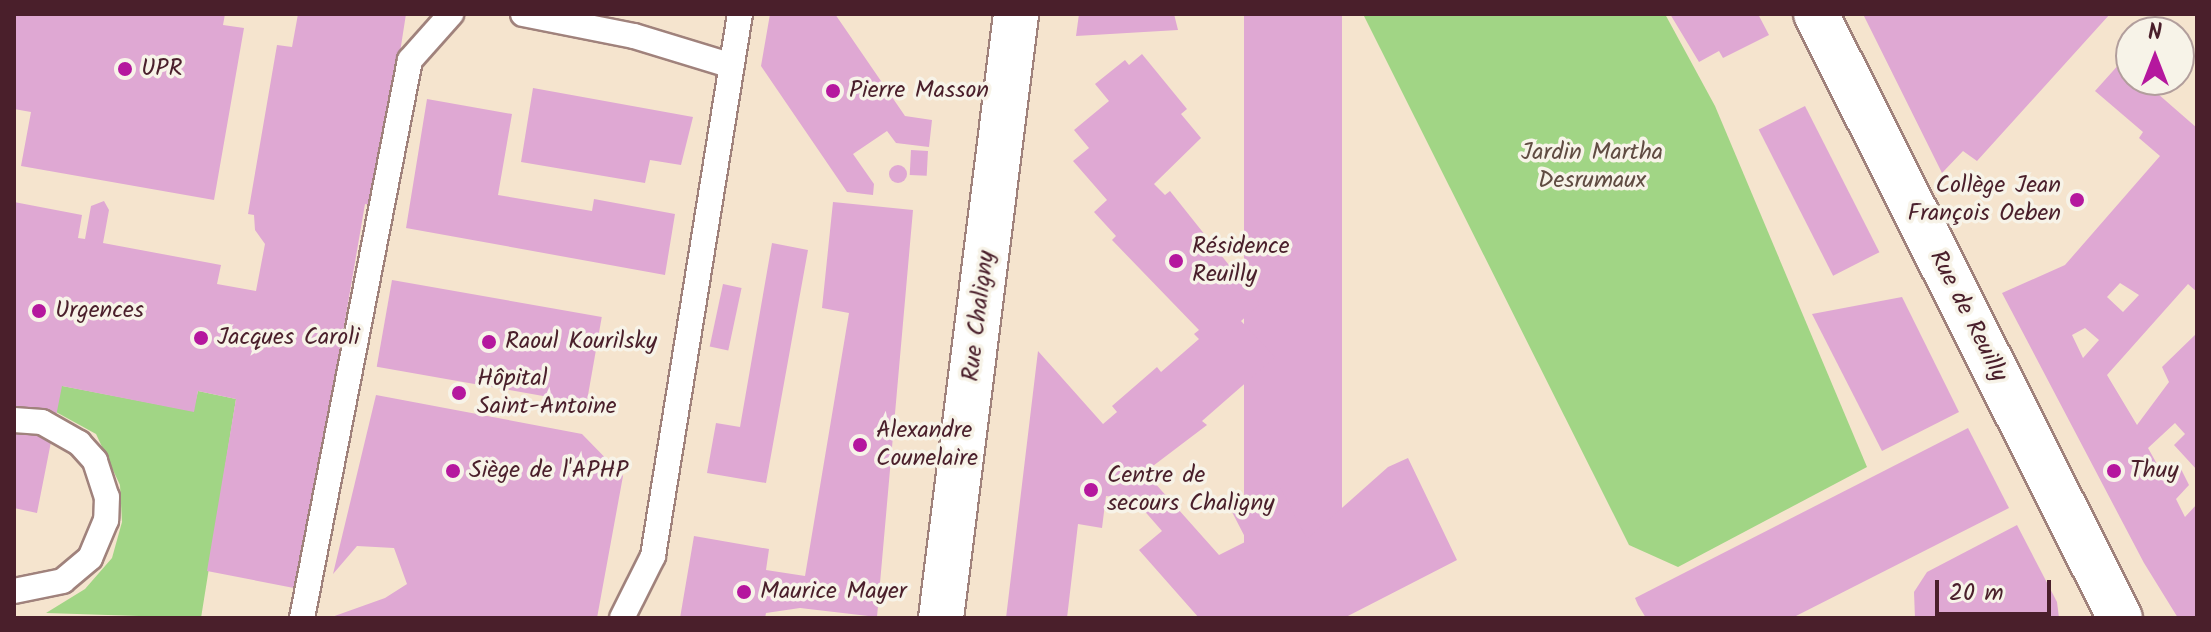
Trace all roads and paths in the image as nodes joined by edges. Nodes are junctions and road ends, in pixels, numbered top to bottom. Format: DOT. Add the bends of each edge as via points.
graph roads {
  1 [pos="451,14"];
  2 [pos="523,14"];
  3 [pos="740,14"];
  4 [pos="1016,14"];
  5 [pos="1816,14"];
  6 [pos="732,66"];
  7 [pos="14,420"];
  8 [pos="14,591"];
  9 [pos="302,618"];
  10 [pos="622,618"];
  11 [pos="941,618"];
  12 [pos="2120,618"];
  1 -- 9 [label="lane" via="410,60"];
  2 -- 6 [label="lane" via="634,36"];
  3 -- 6 [label="lane"];
  4 -- 11 [label="street, Rue Chaligny"];
  5 -- 12 [label="street, Rue de Reuilly"];
  6 -- 10 [label="lane" via="653,556"];
  7 -- 8 [label="lane" via="42,422 79,443 95,461 107,497 100,539 76,573 40,589"];
}
